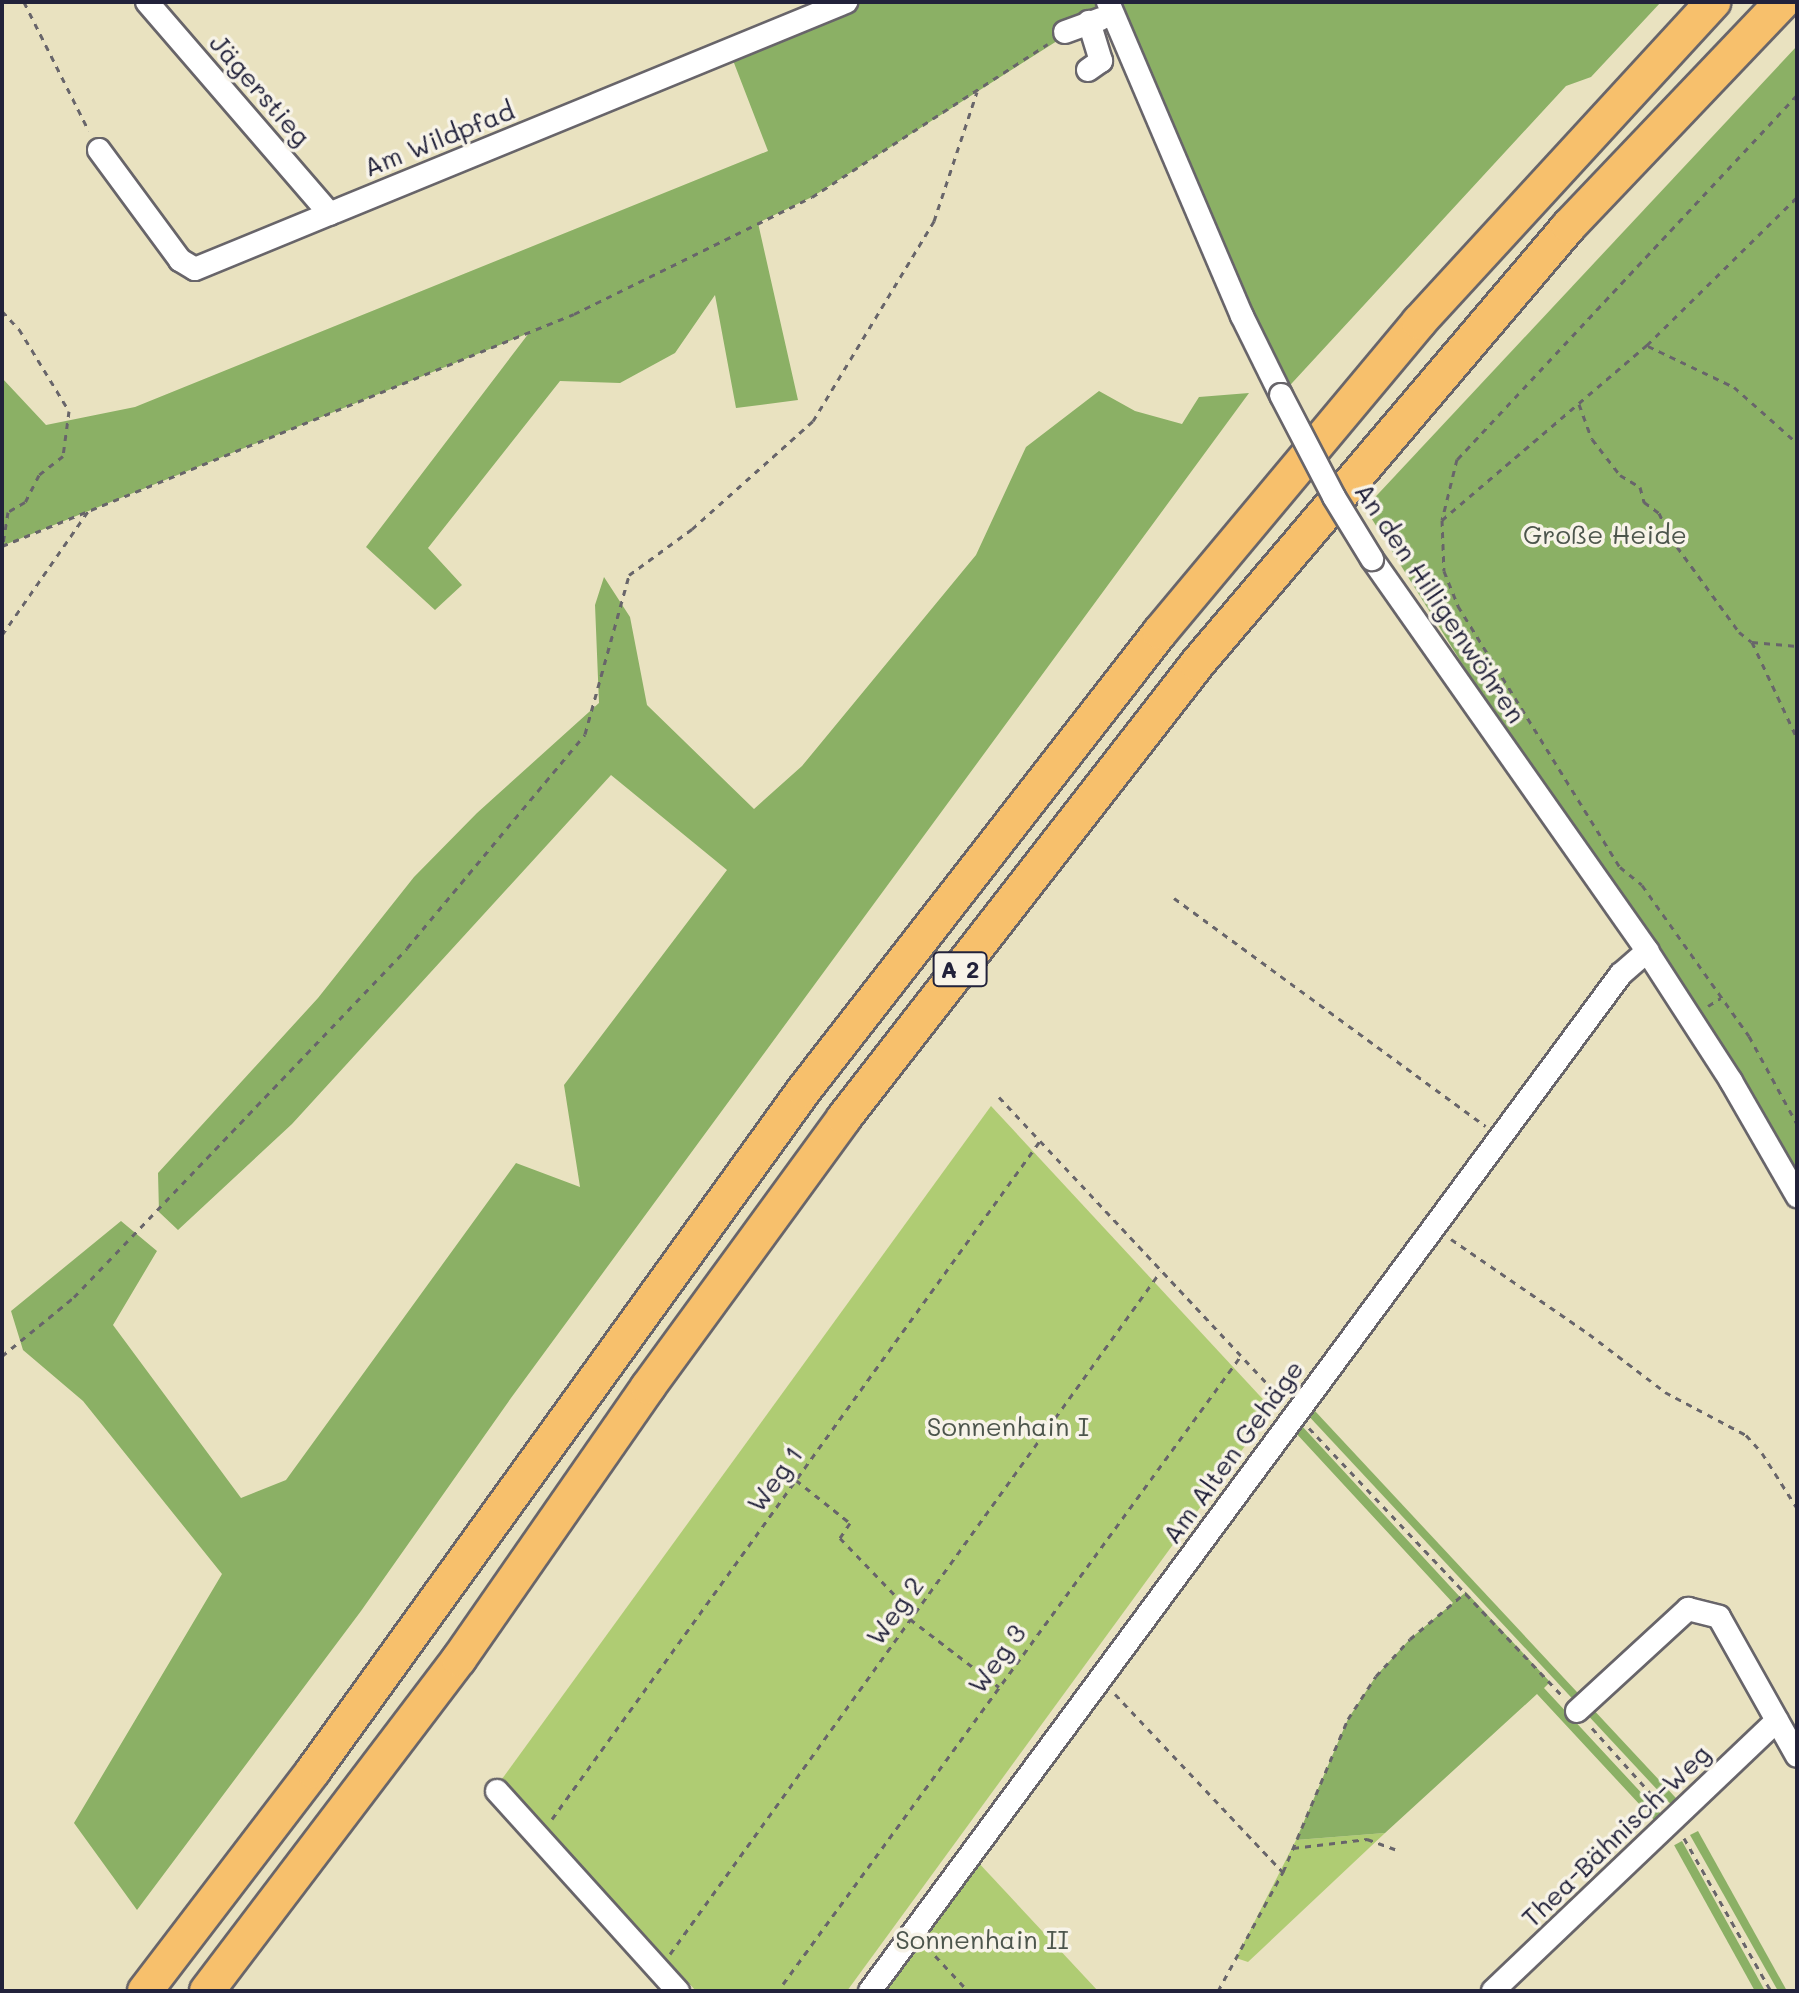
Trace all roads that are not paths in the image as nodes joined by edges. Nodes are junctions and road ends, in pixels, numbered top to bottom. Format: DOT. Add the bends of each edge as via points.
graph roads {
  1 [pos="147,2"];
  2 [pos="846,2"];
  3 [pos="1713,2"];
  4 [pos="1782,2"];
  5 [pos="1112,8"];
  6 [pos="1089,22"];
  7 [pos="1065,32"];
  8 [pos="1088,70"];
  9 [pos="99,150"];
  10 [pos="330,214"];
  11 [pos="1647,951"];
  12 [pos="1797,1196"];
  13 [pos="1577,1711"];
  14 [pos="1777,1721"];
  15 [pos="1797,1756"];
  16 [pos="497,1791"];
  17 [pos="145,1991"];
  18 [pos="207,1991"];
  19 [pos="678,1991"];
  20 [pos="870,1991"];
  21 [pos="1493,1991"];
  1 -- 10 [label="street, Jägerstieg"];
  2 -- 10 [label="street, Am Wildpfad"];
  3 -- 17 [label="highway, A 2" via="1419,322 1160,632 804,1090 313,1771"];
  4 -- 18 [label="highway, A 2" via="1569,226 1197,664 844,1118 459,1659"];
  5 -- 6 [label="street"];
  5 -- 11 [label="street, An den Hilligenwöhren, bridge" via="1242,316 1334,497"];
  6 -- 7 [label="street"];
  6 -- 8 [label="street" via="1101,61"];
  9 -- 10 [label="street, Am Wildpfad" via="180,260 195,269"];
  11 -- 12 [label="street, An den Hilligenwöhren"];
  11 -- 20 [label="street, Am Alten Gehäge" via="1621,974"];
  13 -- 14 [label="street" via="1688,1609 1719,1617"];
  14 -- 15 [label="street"];
  14 -- 21 [label="street, Thea-Bähnisch-Weg"];
  16 -- 19 [label="street"];
}
